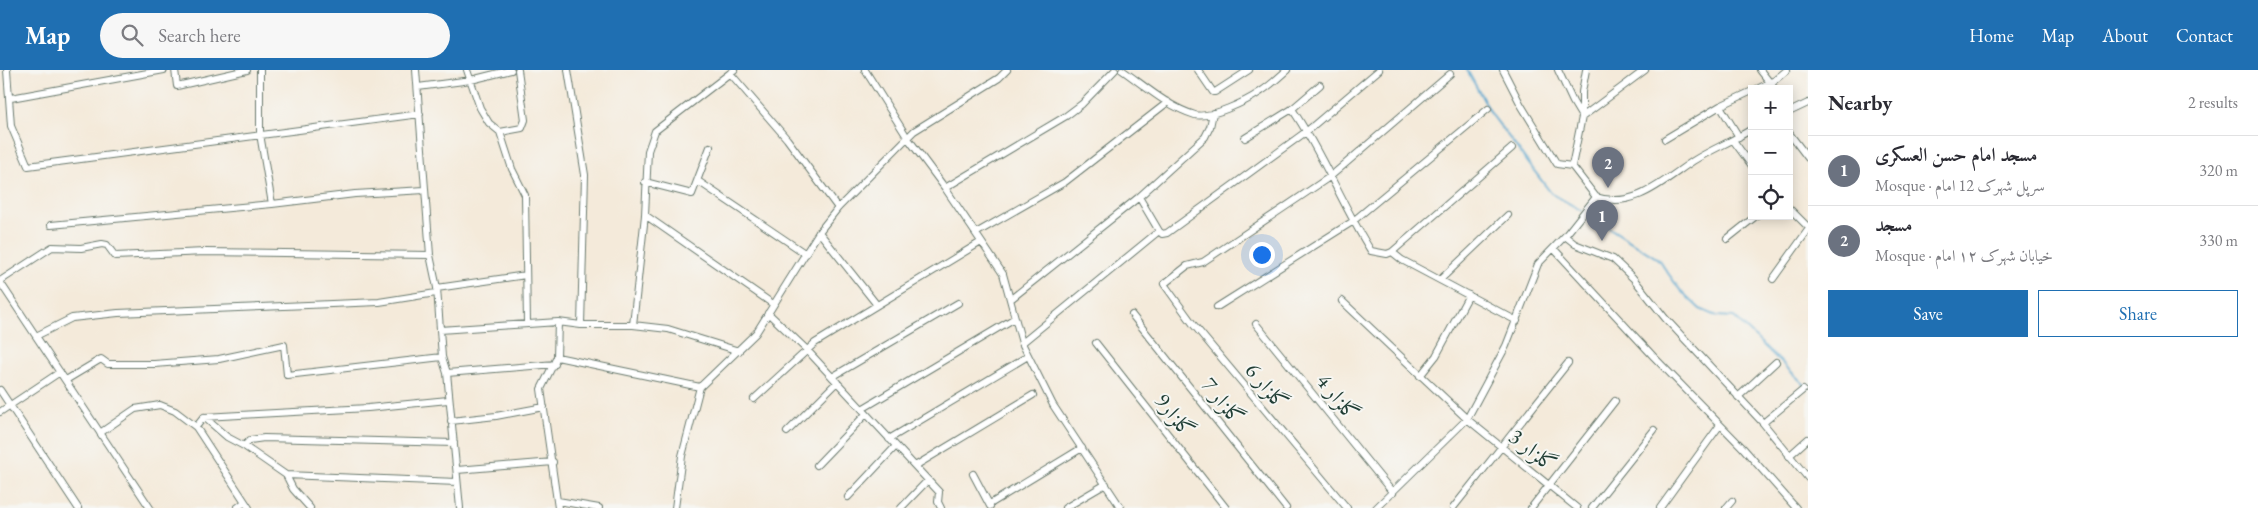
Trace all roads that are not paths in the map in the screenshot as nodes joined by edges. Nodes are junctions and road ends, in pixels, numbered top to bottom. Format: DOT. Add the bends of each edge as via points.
graph roads {
  1 [pos="7,70"];
  2 [pos="164,70"];
  3 [pos="175,70"];
  4 [pos="247,70"];
  5 [pos="260,70"];
  6 [pos="416,70"];
  7 [pos="467,70"];
  8 [pos="511,70"];
  9 [pos="518,70"];
  10 [pos="568,70"];
  11 [pos="865,70"];
  12 [pos="1007,70"];
  13 [pos="1115,70"];
  14 [pos="1122,70"];
  15 [pos="1198,70"];
  16 [pos="1249,70"];
  17 [pos="1287,70"];
  18 [pos="1380,70"];
  19 [pos="1504,70"];
  20 [pos="1558,70"];
  21 [pos="1586,70"];
  22 [pos="1645,70"];
  23 [pos="1760,70"];
  24 [pos="1788,70"];
  25 [pos="732,71"];
  26 [pos="147,72"];
  27 [pos="1450,74"];
  28 [pos="470,80"];
  29 [pos="1770,82"];
  30 [pos="1320,85"];
  31 [pos="1764,85"];
  32 [pos="1772,85"];
  33 [pos="418,88"];
  34 [pos="1748,93"];
  35 [pos="10,98"];
  36 [pos="1168,102"];
  37 [pos="1808,103"];
  38 [pos="1720,106"];
  39 [pos="1292,109"];
  40 [pos="1488,109"];
  41 [pos="1793,109"];
  42 [pos="1213,113"];
  43 [pos="420,114"];
  44 [pos="1582,117"];
  45 [pos="1307,131"];
  46 [pos="500,132"];
  47 [pos="1748,132"];
  48 [pos="260,134"];
  49 [pos="907,137"];
  50 [pos="1245,138"];
  51 [pos="1793,138"];
  52 [pos="1665,139"];
  53 [pos="1736,139"];
  54 [pos="710,148"];
  55 [pos="1512,148"];
  56 [pos="1808,158"];
  57 [pos="1748,159"];
  58 [pos="1572,166"];
  59 [pos="1332,176"];
  60 [pos="698,181"];
  61 [pos="645,182"];
  62 [pos="945,188"];
  63 [pos="425,190"];
  64 [pos="1138,197"];
  65 [pos="1596,197"];
  66 [pos="272,204"];
  67 [pos="838,208"];
  68 [pos="1793,212"];
  69 [pos="645,215"];
  70 [pos="1508,215"];
  71 [pos="1751,220"];
  72 [pos="1352,222"];
  73 [pos="51,225"];
  74 [pos="1808,227"];
  75 [pos="1808,230"];
  76 [pos="1159,231"];
  77 [pos="819,232"];
  78 [pos="976,233"];
  79 [pos="1565,236"];
  80 [pos="1727,239"];
  81 [pos="982,242"];
  82 [pos="1554,249"];
  83 [pos="1392,252"];
  84 [pos="806,254"];
  85 [pos="430,255"];
  86 [pos="526,275"];
  87 [pos="1441,279"];
  88 [pos="1773,279"];
  89 [pos="0,282"];
  90 [pos="436,291"];
  91 [pos="1469,295"];
  92 [pos="1011,299"];
  93 [pos="1342,301"];
  94 [pos="958,303"];
  95 [pos="773,304"];
  96 [pos="877,305"];
  97 [pos="1217,306"];
  98 [pos="768,314"];
  99 [pos="1132,315"];
  100 [pos="1015,318"];
  101 [pos="1517,321"];
  102 [pos="558,322"];
  103 [pos="527,324"];
  104 [pos="1256,324"];
  105 [pos="581,325"];
  106 [pos="633,325"];
  107 [pos="440,330"];
  108 [pos="36,336"];
  109 [pos="1022,343"];
  110 [pos="1096,344"];
  111 [pos="807,350"];
  112 [pos="739,351"];
  113 [pos="1028,356"];
  114 [pos="442,357"];
  115 [pos="558,357"];
  116 [pos="1776,362"];
  117 [pos="1568,363"];
  118 [pos="555,364"];
  119 [pos="60,372"];
  120 [pos="447,373"];
  121 [pos="1420,376"];
  122 [pos="66,380"];
  123 [pos="834,380"];
  124 [pos="700,387"];
  125 [pos="0,390"];
  126 [pos="1803,390"];
  127 [pos="1033,395"];
  128 [pos="1738,397"];
  129 [pos="754,399"];
  130 [pos="448,400"];
  131 [pos="1615,400"];
  132 [pos="10,405"];
  133 [pos="544,408"];
  134 [pos="0,412"];
  135 [pos="864,412"];
  136 [pos="204,417"];
  137 [pos="1467,419"];
  138 [pos="451,421"];
  139 [pos="1763,423"];
  140 [pos="1720,425"];
  141 [pos="196,427"];
  142 [pos="1654,430"];
  143 [pos="788,432"];
  144 [pos="100,433"];
  145 [pos="889,439"];
  146 [pos="1808,439"];
  147 [pos="454,443"];
  148 [pos="244,446"];
  149 [pos="896,446"];
  150 [pos="1082,448"];
  151 [pos="1501,448"];
  152 [pos="1789,456"];
  153 [pos="553,462"];
  154 [pos="817,465"];
  155 [pos="914,466"];
  156 [pos="457,470"];
  157 [pos="973,474"];
  158 [pos="286,475"];
  159 [pos="1808,478"];
  160 [pos="928,480"];
  161 [pos="457,482"];
  162 [pos="1106,484"];
  163 [pos="1549,486"];
  164 [pos="1393,493"];
  165 [pos="848,497"];
  166 [pos="1732,501"];
  167 [pos="558,504"];
  168 [pos="247,505"];
  169 [pos="991,506"];
  170 [pos="1380,507"];
  171 [pos="78,508"];
  172 [pos="150,508"];
  173 [pos="237,508"];
  174 [pos="310,508"];
  175 [pos="460,508"];
  176 [pos="599,508"];
  177 [pos="675,508"];
  178 [pos="901,508"];
  179 [pos="941,508"];
  180 [pos="1065,508"];
  181 [pos="1122,508"];
  182 [pos="1226,508"];
  183 [pos="1286,508"];
  184 [pos="1346,508"];
  185 [pos="1453,508"];
  186 [pos="1531,508"];
  187 [pos="1577,508"];
  188 [pos="1592,508"];
  189 [pos="1660,508"];
  190 [pos="1726,508"];
  191 [pos="1796,508"];
  1 -- 35 [label="street"];
  2 -- 26 [label="street"];
  3 -- 4 [label="street" via="177,86"];
  5 -- 48 [label="street"];
  6 -- 33 [label="street"];
  7 -- 28 [label="street"];
  8 -- 28 [label="street"];
  9 -- 46 [label="street" via="526,120 522,128"];
  10 -- 105 [label="street" via="586,175"];
  11 -- 49 [label="street"];
  12 -- 49 [label="street"];
  13 -- 62 [label="street" via="1066,116"];
  14 -- 36 [label="street"];
  15 -- 16 [label="street" via="1215,92"];
  17 -- 42 [label="street" via="1261,92"];
  18 -- 45 [label="street"];
  19 -- 58 [label="street" via="1557,164"];
  20 -- 44 [label="street"];
  21 -- 44 [label="street"];
  22 -- 44 [label="street"];
  23 -- 29 [label="street"];
  24 -- 29 [label="street"];
  25 -- 61 [label="street" via="655,131 648,151"];
  25 -- 67 [label="street"];
  26 -- 35 [label="street"];
  27 -- 59 [label="street"];
  28 -- 33 [label="street"];
  28 -- 46 [label="street" via="480,108 489,123"];
  29 -- 31 [label="street"];
  29 -- 32 [label="street"];
  30 -- 39 [label="street"];
  33 -- 43 [label="street"];
  34 -- 38 [label="street"];
  35 -- 48 [label="street" via="12,126 28,166"];
  36 -- 42 [label="street" via="1196,116"];
  36 -- 78 [label="street" via="1065,182"];
  37 -- 41 [label="street"];
  38 -- 52 [label="street"];
  38 -- 53 [label="street"];
  39 -- 45 [label="street"];
  39 -- 50 [label="street"];
  40 -- 72 [label="street"];
  42 -- 64 [label="street" via="1205,137"];
  43 -- 48 [label="street"];
  43 -- 63 [label="street"];
  44 -- 58 [label="street"];
  45 -- 59 [label="street"];
  45 -- 76 [label="street" via="1168,232 1162,234"];
  46 -- 86 [label="street" via="525,196"];
  47 -- 53 [label="street"];
  48 -- 66 [label="street"];
  49 -- 62 [label="street"];
  49 -- 67 [label="street"];
  51 -- 56 [label="street"];
  53 -- 57 [label="street"];
  53 -- 65 [label="street" via="1694,160 1652,190 1623,200 1608,201"];
  54 -- 60 [label="street"];
  55 -- 83 [label="street"];
  58 -- 65 [label="street"];
  59 -- 72 [label="street"];
  59 -- 184 [label="street, گلزار 6" via="1203,262 1187,266 1164,284 1193,324"];
  60 -- 61 [label="street" via="692,194"];
  60 -- 84 [label="street"];
  61 -- 69 [label="street"];
  62 -- 78 [label="street"];
  63 -- 66 [label="street"];
  63 -- 85 [label="street"];
  64 -- 76 [label="street"];
  64 -- 92 [label="street"];
  65 -- 79 [label="street"];
  66 -- 73 [label="street"];
  67 -- 77 [label="street"];
  68 -- 74 [label="street"];
  69 -- 95 [label="street"];
  69 -- 106 [label="street"];
  70 -- 87 [label="street"];
  71 -- 80 [label="street"];
  72 -- 83 [label="street" via="1371,251"];
  72 -- 97 [label="street"];
  75 -- 88 [label="street"];
  76 -- 109 [label="street"];
  77 -- 84 [label="street"];
  77 -- 96 [label="street"];
  78 -- 81 [label="street"];
  79 -- 82 [label="street"];
  79 -- 128 [label="street" via="1575,244 1613,259"];
  81 -- 92 [label="street" via="1003,274"];
  81 -- 96 [label="street"];
  82 -- 101 [label="street" via="1538,264"];
  82 -- 140 [label="street"];
  83 -- 87 [label="street"];
  84 -- 95 [label="street"];
  85 -- 89 [label="street" via="224,252 115,256 108,245 102,244 52,248"];
  85 -- 90 [label="street"];
  86 -- 90 [label="street"];
  86 -- 103 [label="street"];
  87 -- 91 [label="street"];
  89 -- 108 [label="street"];
  90 -- 107 [label="street"];
  90 -- 108 [label="street" via="380,302 118,313 72,318"];
  91 -- 101 [label="street"];
  91 -- 121 [label="street" via="1436,356"];
  92 -- 100 [label="street"];
  93 -- 121 [label="street, گلزار 3"];
  94 -- 123 [label="street"];
  95 -- 98 [label="street"];
  96 -- 111 [label="street"];
  98 -- 111 [label="street"];
  98 -- 112 [label="street"];
  99 -- 183 [label="street, گلزار 7"];
  100 -- 109 [label="street"];
  100 -- 135 [label="street"];
  101 -- 137 [label="street"];
  102 -- 103 [label="street"];
  102 -- 105 [label="street"];
  102 -- 115 [label="street"];
  103 -- 107 [label="street"];
  104 -- 164 [label="street, گلزار 4"];
  105 -- 106 [label="street"];
  106 -- 112 [label="street" via="668,329"];
  107 -- 114 [label="street"];
  108 -- 119 [label="street"];
  109 -- 113 [label="street"];
  110 -- 182 [label="street, گلزار9"];
  111 -- 123 [label="street"];
  111 -- 129 [label="street"];
  112 -- 124 [label="street"];
  113 -- 145 [label="street"];
  113 -- 150 [label="street" via="1053,405"];
  114 -- 120 [label="street"];
  114 -- 122 [label="street" via="287,375 284,345 219,359 154,364 108,364 101,359"];
  115 -- 118 [label="street"];
  115 -- 124 [label="street"];
  116 -- 128 [label="street"];
  117 -- 151 [label="street"];
  118 -- 120 [label="street"];
  118 -- 133 [label="street" via="541,389"];
  119 -- 122 [label="street"];
  119 -- 132 [label="street"];
  120 -- 130 [label="street"];
  121 -- 137 [label="street, گلزار 3"];
  122 -- 144 [label="street"];
  123 -- 135 [label="street"];
  123 -- 143 [label="street"];
  124 -- 177 [label="street" via="682,456"];
  125 -- 132 [label="street"];
  126 -- 139 [label="street"];
  127 -- 155 [label="street"];
  128 -- 139 [label="street"];
  130 -- 136 [label="street"];
  130 -- 138 [label="street"];
  131 -- 163 [label="street"];
  132 -- 134 [label="street"];
  132 -- 171 [label="street"];
  133 -- 138 [label="street"];
  133 -- 153 [label="street"];
  135 -- 145 [label="street"];
  135 -- 154 [label="street"];
  136 -- 141 [label="street"];
  136 -- 148 [label="street" via="227,437"];
  137 -- 151 [label="street, گلزار 3"];
  137 -- 164 [label="street"];
  138 -- 147 [label="street"];
  139 -- 152 [label="street"];
  140 -- 189 [label="street"];
  140 -- 191 [label="street"];
  141 -- 144 [label="street" via="175,411 160,405 135,409"];
  141 -- 168 [label="street"];
  142 -- 188 [label="street"];
  144 -- 172 [label="street"];
  145 -- 149 [label="street"];
  146 -- 152 [label="street"];
  147 -- 148 [label="street" via="264,438 250,440"];
  147 -- 156 [label="street"];
  148 -- 158 [label="street"];
  149 -- 155 [label="street"];
  149 -- 165 [label="street"];
  150 -- 162 [label="street"];
  150 -- 169 [label="street"];
  151 -- 163 [label="street, گلزار 3"];
  151 -- 185 [label="street"];
  152 -- 159 [label="street"];
  153 -- 156 [label="street"];
  153 -- 167 [label="street"];
  155 -- 160 [label="street"];
  156 -- 161 [label="street"];
  157 -- 169 [label="street"];
  158 -- 161 [label="street"];
  158 -- 174 [label="street" via="293,489"];
  160 -- 178 [label="street"];
  160 -- 179 [label="street" via="939,492"];
  161 -- 175 [label="street"];
  162 -- 180 [label="street"];
  162 -- 181 [label="street"];
  163 -- 186 [label="street"];
  163 -- 187 [label="street, گلزار 3"];
  164 -- 170 [label="street"];
  166 -- 190 [label="street"];
  167 -- 176 [label="street"];
  168 -- 173 [label="street"];
}
